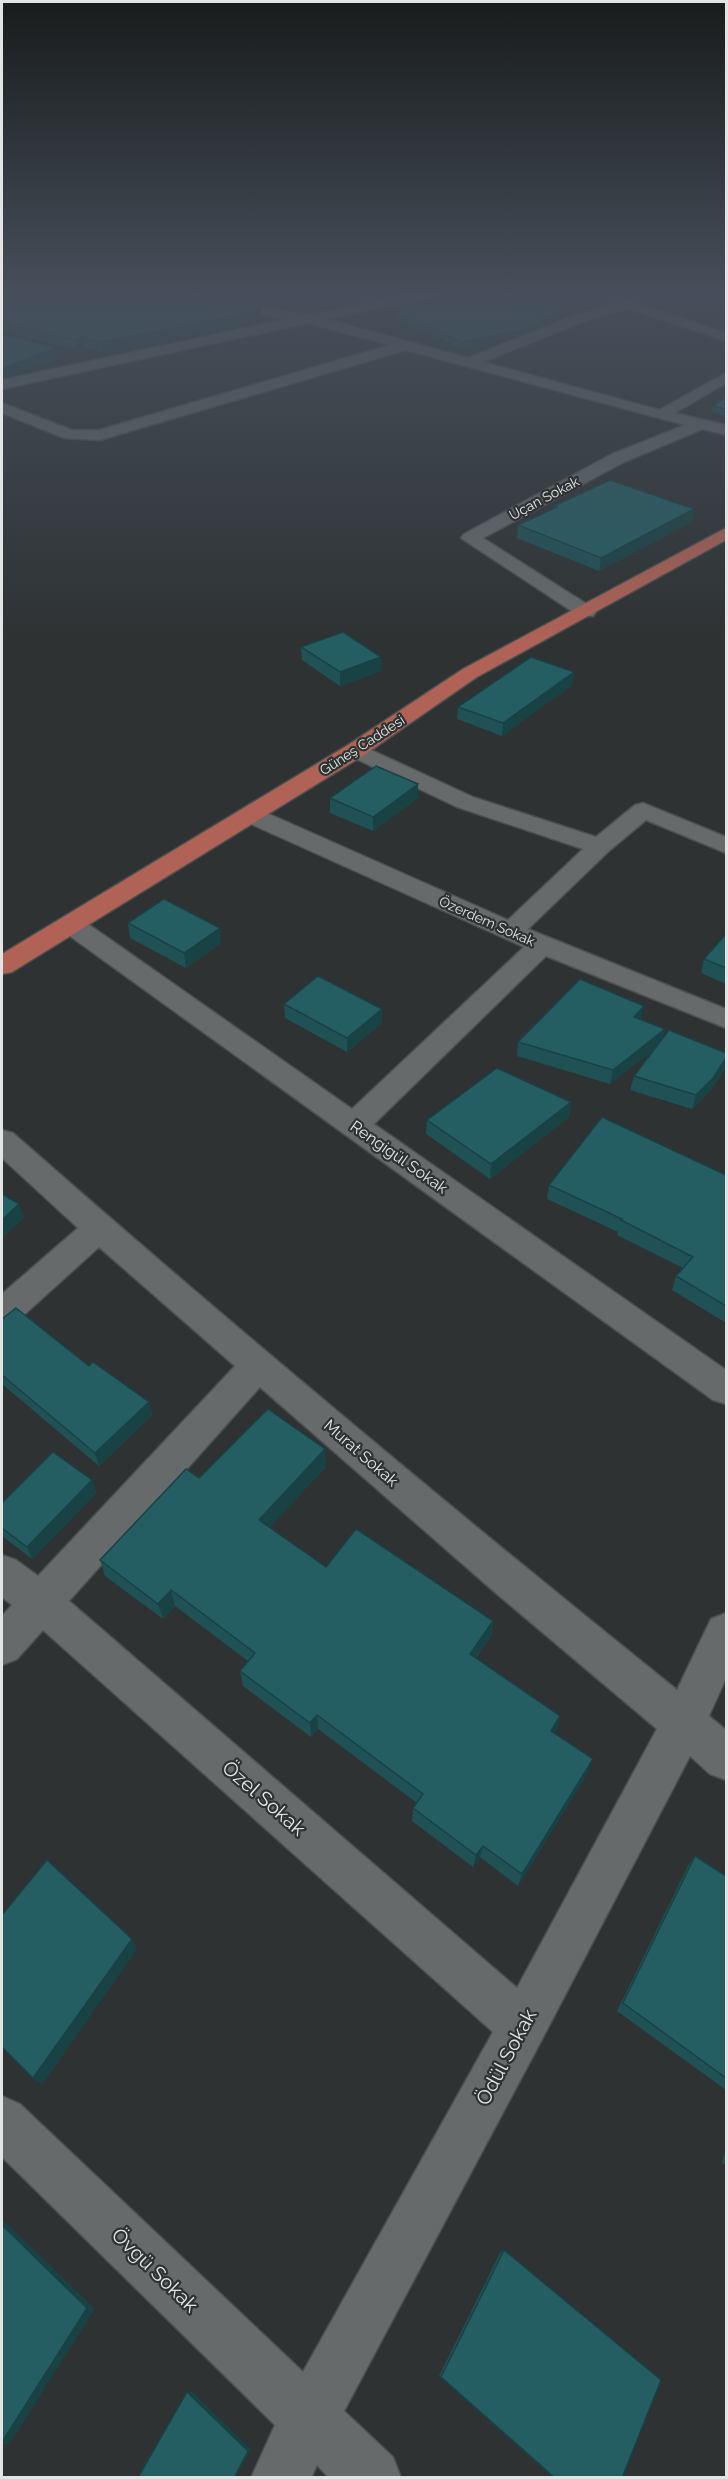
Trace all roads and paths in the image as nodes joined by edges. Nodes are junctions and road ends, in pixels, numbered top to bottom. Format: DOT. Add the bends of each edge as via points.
graph roads {
  1 [pos="4,409"];
  2 [pos="190,409"];
  3 [pos="638,409"];
  4 [pos="672,409"];
  5 [pos="661,415"];
  6 [pos="702,424"];
  7 [pos="726,430"];
  8 [pos="726,533"];
  9 [pos="586,612"];
  10 [pos="356,750"];
  11 [pos="251,815"];
  12 [pos="600,846"];
  13 [pos="726,846"];
  14 [pos="72,925"];
  15 [pos="512,932"];
  16 [pos="542,945"];
  17 [pos="2,966"];
  18 [pos="726,1019"];
  19 [pos="354,1125"];
  20 [pos="2,1141"];
  21 [pos="99,1228"];
  22 [pos="2,1314"];
  23 [pos="258,1365"];
  24 [pos="726,1389"];
  25 [pos="2,1572"];
  26 [pos="42,1603"];
  27 [pos="726,1633"];
  28 [pos="2,1645"];
  29 [pos="684,1724"];
  30 [pos="726,1758"];
  31 [pos="523,2026"];
  32 [pos="2,2122"];
  33 [pos="309,2419"];
  34 [pos="280,2478"];
  35 [pos="372,2478"];
  1 -- 2 [label="street" via="70,435 100,435"];
  3 -- 5 [label="street"];
  4 -- 5 [label="street"];
  5 -- 6 [label="street"];
  6 -- 7 [label="street"];
  6 -- 9 [label="street, Uçan Sokak" via="618,458 470,538"];
  8 -- 9 [label="main road, Güneş Caddesi"];
  9 -- 10 [label="main road, Güneş Caddesi" via="470,673"];
  10 -- 11 [label="main road, Güneş Caddesi"];
  10 -- 12 [label="street" via="465,802"];
  11 -- 14 [label="main road, Güneş Caddesi"];
  11 -- 15 [label="street, Özerdem Sokak"];
  12 -- 13 [label="street" via="643,810"];
  12 -- 15 [label="street"];
  14 -- 17 [label="main road, Güneş Caddesi"];
  14 -- 19 [label="street, Rengigül Sokak"];
  15 -- 16 [label="street, Özerdem Sokak"];
  16 -- 18 [label="street, Özerdem Sokak"];
  16 -- 19 [label="street"];
  19 -- 24 [label="street, Rengigül Sokak"];
  20 -- 21 [label="street, Murat Sokak"];
  21 -- 22 [label="street"];
  21 -- 23 [label="street, Murat Sokak"];
  23 -- 26 [label="street"];
  23 -- 29 [label="street, Murat Sokak"];
  25 -- 26 [label="street, Özel Sokak"];
  26 -- 28 [label="street"];
  26 -- 31 [label="street, Özel Sokak"];
  27 -- 29 [label="street, Ödül Sokak"];
  29 -- 30 [label="street, Murat Sokak"];
  29 -- 31 [label="street, Ödül Sokak"];
  31 -- 33 [label="street, Ödül Sokak"];
  32 -- 33 [label="street, Övgü Sokak"];
  33 -- 34 [label="street, Ödül Sokak"];
  33 -- 35 [label="street, Övgü Sokak"];
}
